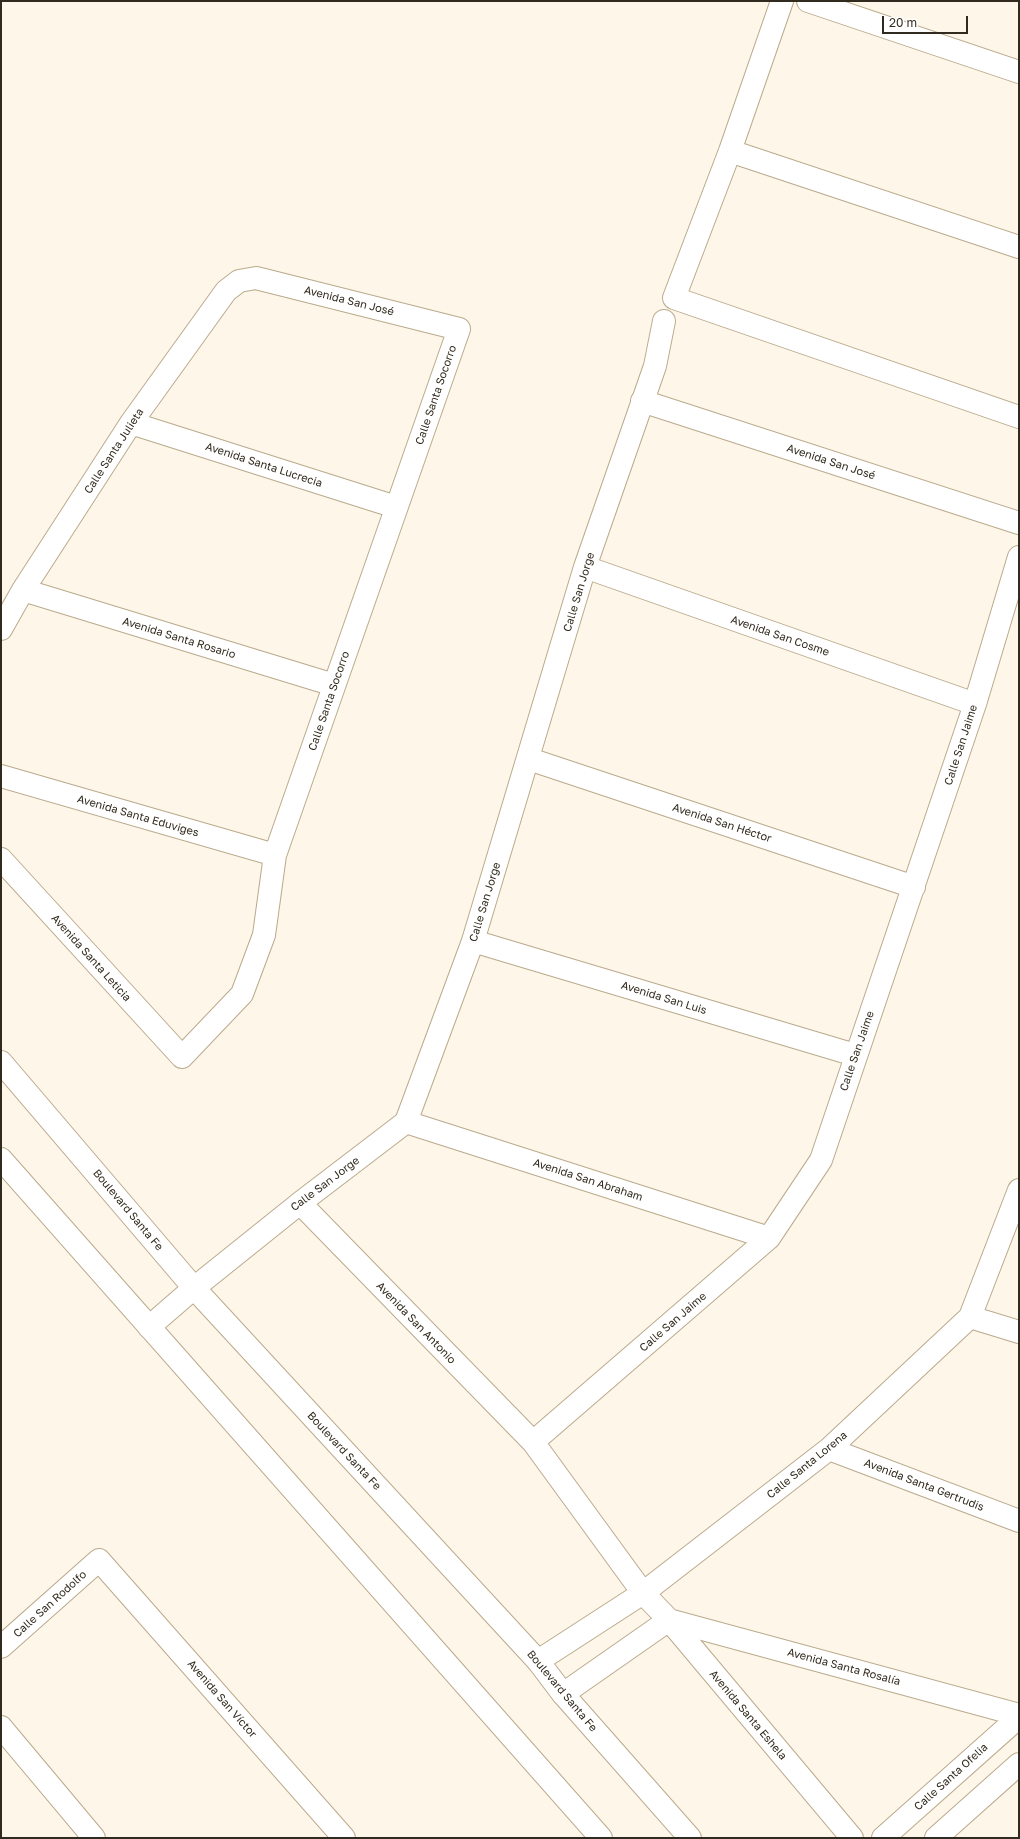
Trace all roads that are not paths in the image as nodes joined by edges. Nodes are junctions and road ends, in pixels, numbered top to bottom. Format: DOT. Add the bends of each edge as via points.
graph roads {
  1 [pos="782,1"];
  2 [pos="808,1"];
  3 [pos="1019,72"];
  4 [pos="730,151"];
  5 [pos="1019,247"];
  6 [pos="240,281"];
  7 [pos="664,321"];
  8 [pos="459,328"];
  9 [pos="642,401"];
  10 [pos="1019,417"];
  11 [pos="131,423"];
  12 [pos="396,507"];
  13 [pos="1019,523"];
  14 [pos="1019,557"];
  15 [pos="586,567"];
  16 [pos="23,590"];
  17 [pos="1,629"];
  18 [pos="334,685"];
  19 [pos="974,704"];
  20 [pos="529,759"];
  21 [pos="1,776"];
  22 [pos="275,855"];
  23 [pos="2,861"];
  24 [pos="914,886"];
  25 [pos="474,941"];
  26 [pos="855,1055"];
  27 [pos="182,1057"];
  28 [pos="1,1062"];
  29 [pos="406,1122"];
  30 [pos="1,1159"];
  31 [pos="1019,1190"];
  32 [pos="300,1203"];
  33 [pos="769,1238"];
  34 [pos="194,1288"];
  35 [pos="970,1317"];
  36 [pos="149,1327"];
  37 [pos="1019,1332"];
  38 [pos="533,1442"];
  39 [pos="829,1449"];
  40 [pos="1019,1521"];
  41 [pos="99,1560"];
  42 [pos="643,1593"];
  43 [pos="669,1620"];
  44 [pos="1,1648"];
  45 [pos="538,1660"];
  46 [pos="563,1694"];
  47 [pos="1019,1716"];
  48 [pos="1,1727"];
  49 [pos="1019,1764"];
  50 [pos="94,1838"];
  51 [pos="344,1838"];
  52 [pos="601,1838"];
  53 [pos="690,1838"];
  54 [pos="852,1838"];
  55 [pos="883,1838"];
  56 [pos="936,1838"];
  1 -- 4 [label="street"];
  2 -- 3 [label="street"];
  4 -- 5 [label="street"];
  4 -- 10 [label="street" via="674,298"];
  6 -- 8 [label="street, Avenida San José" via="256,278"];
  6 -- 11 [label="street, Calle Santa Julieta" via="226,291"];
  7 -- 9 [label="street, Calle San Jorge" via="655,366"];
  8 -- 12 [label="street, Calle Santa Socorro"];
  9 -- 13 [label="street, Avenida San José"];
  9 -- 15 [label="street, Calle San Jorge"];
  11 -- 12 [label="street, Avenida Santa Lucrecia"];
  11 -- 16 [label="street, Calle Santa Julieta"];
  12 -- 18 [label="street, Calle Santa Socorro"];
  14 -- 19 [label="street, Calle San Jaime"];
  15 -- 19 [label="street, Avenida San Cosme"];
  15 -- 20 [label="street, Calle San Jorge"];
  16 -- 17 [label="street, Calle Santa Julieta"];
  16 -- 18 [label="street, Avenida Santa Rosario"];
  18 -- 22 [label="street, Calle Santa Socorro"];
  19 -- 24 [label="street, Calle San Jaime"];
  20 -- 24 [label="street, Avenida San Héctor"];
  20 -- 25 [label="street, Calle San Jorge"];
  21 -- 22 [label="street, Avenida Santa Eduviges"];
  22 -- 27 [label="street, Calle Santa Socorro" via="264,935 242,994"];
  23 -- 27 [label="street, Avenida Santa Leticia"];
  24 -- 26 [label="street, Calle San Jaime"];
  25 -- 26 [label="street, Avenida San Luis"];
  25 -- 29 [label="street, Calle San Jorge"];
  26 -- 33 [label="street, Calle San Jaime" via="821,1160"];
  28 -- 34 [label="street, Boulevard Santa Fe"];
  29 -- 32 [label="street, Calle San Jorge"];
  29 -- 33 [label="street, Avenida San Abraham"];
  30 -- 36 [label="street"];
  31 -- 35 [label="street, Calle Santa Lorena"];
  32 -- 34 [label="street, Calle San Jorge"];
  32 -- 38 [label="street, Avenida San Antonio"];
  33 -- 38 [label="street, Calle San Jaime"];
  34 -- 36 [label="street, Calle San Jorge"];
  34 -- 45 [label="street, Boulevard Santa Fe"];
  35 -- 37 [label="street"];
  35 -- 39 [label="street, Calle Santa Lorena"];
  36 -- 52 [label="street"];
  38 -- 42 [label="street, Avenida San Antonio"];
  39 -- 40 [label="street, Avenida Santa Gertrudis"];
  39 -- 42 [label="street, Calle Santa Lorena"];
  41 -- 44 [label="street, Calle San Rodolfo"];
  41 -- 51 [label="street, Avenida San Víctor"];
  42 -- 43 [label="street, Avenida Santa Eshela"];
  42 -- 45 [label="street, Calle Santa Lorena"];
  43 -- 46 [label="street"];
  43 -- 47 [label="street, Avenida Santa Rosalía"];
  43 -- 54 [label="street, Avenida Santa Eshela"];
  45 -- 46 [label="street, Boulevard Santa Fe"];
  46 -- 53 [label="street, Boulevard Santa Fe"];
  47 -- 55 [label="street, Calle Santa Ofelia"];
  48 -- 50 [label="street"];
  49 -- 56 [label="street"];
}
